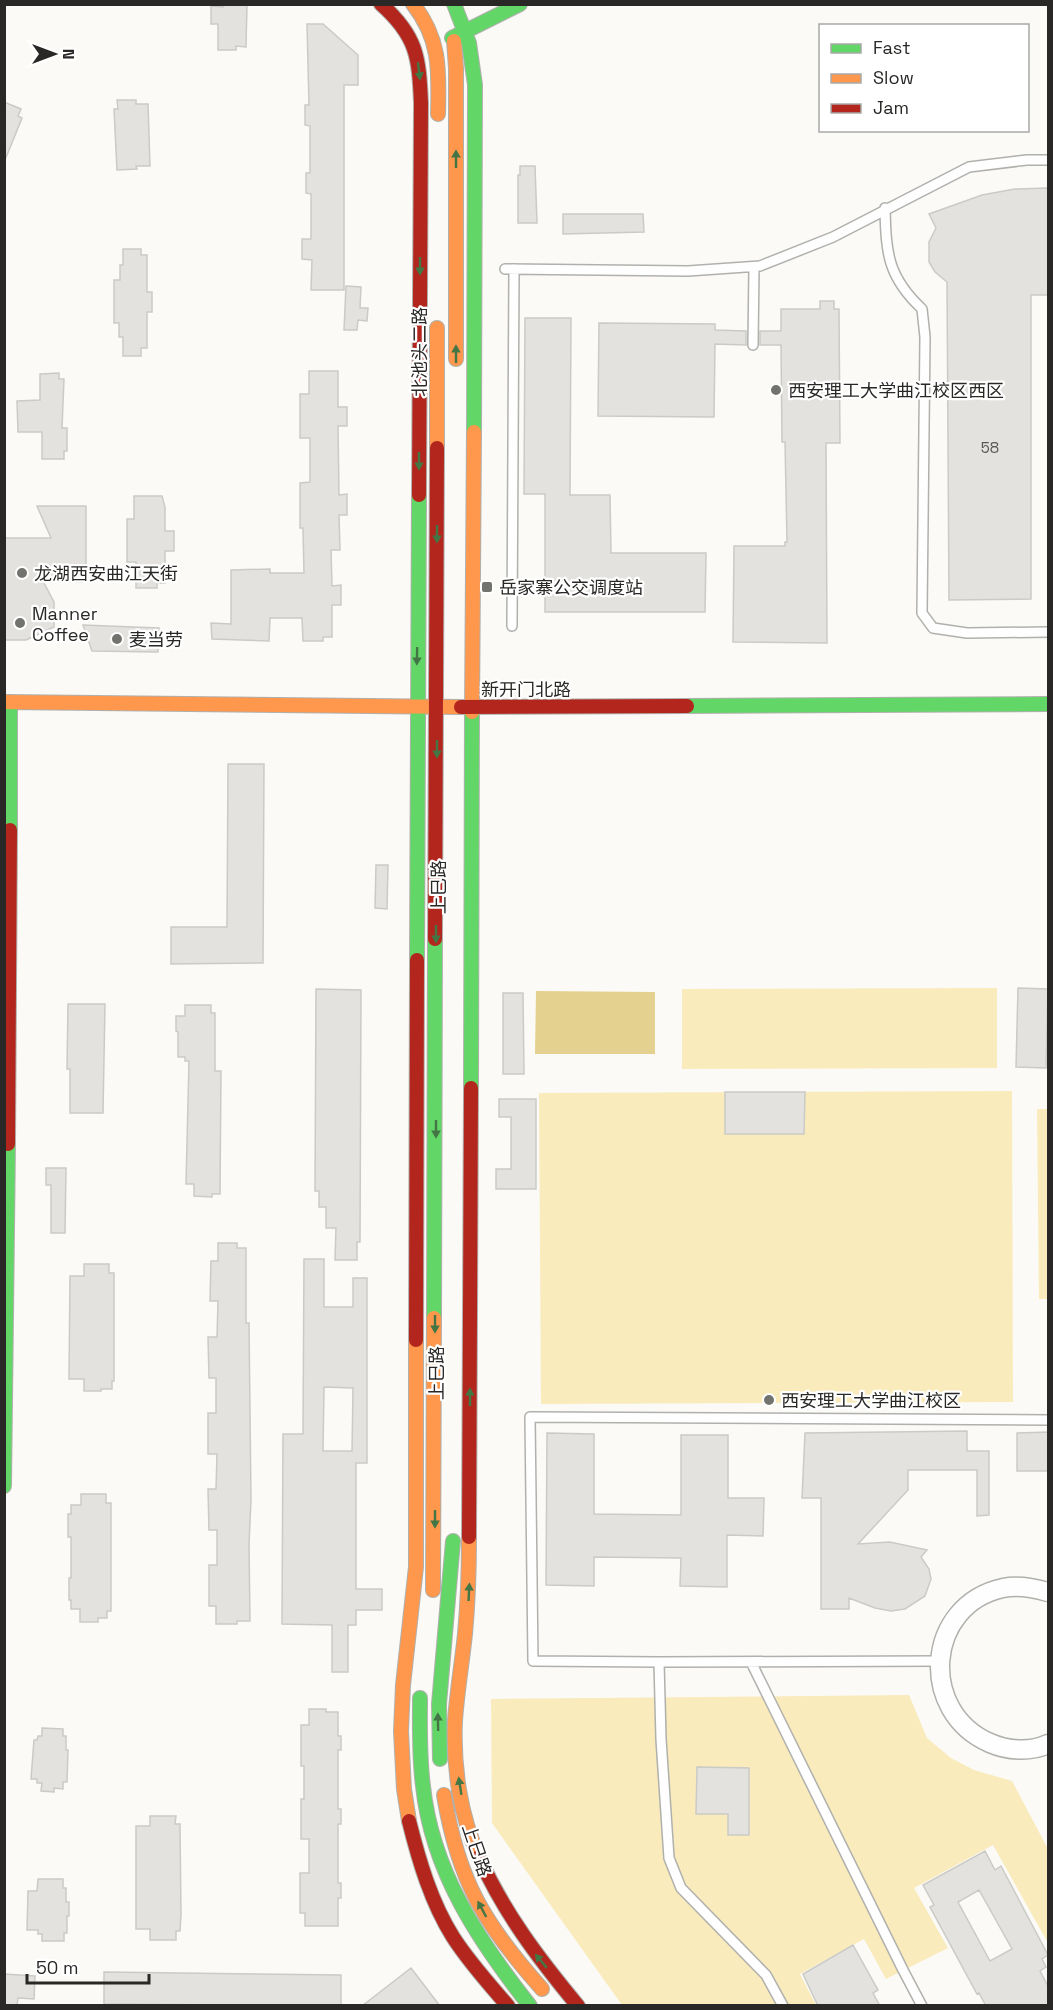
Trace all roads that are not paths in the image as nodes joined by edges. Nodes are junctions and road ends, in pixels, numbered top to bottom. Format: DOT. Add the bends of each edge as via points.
graph roads {
  1 [pos="381,4"];
  2 [pos="413,4"];
  3 [pos="520,4"];
  4 [pos="449,17"];
  5 [pos="460,35"];
  6 [pos="414,43"];
  7 [pos="438,128"];
  8 [pos="1048,160"];
  9 [pos="885,208"];
  10 [pos="754,267"];
  11 [pos="437,318"];
  12 [pos="753,345"];
  13 [pos="456,378"];
  14 [pos="512,626"];
  15 [pos="1048,632"];
  16 [pos="7,702"];
  17 [pos="1048,704"];
  18 [pos="417,707"];
  19 [pos="437,707"];
  20 [pos="473,707"];
  21 [pos="7,970"];
  22 [pos="1048,1420"];
  23 [pos="4,1486"];
  24 [pos="453,1530"];
  25 [pos="1048,1592"];
  26 [pos="431,1606"];
  27 [pos="939,1661"];
  28 [pos="659,1662"];
  29 [pos="751,1662"];
  30 [pos="422,1683"];
  31 [pos="1047,1748"];
  32 [pos="548,1997"];
  33 [pos="508,2006"];
  34 [pos="530,2006"];
  35 [pos="578,2006"];
  36 [pos="783,2006"];
  37 [pos="922,2006"];
  1 -- 6 [label="street" via="396,17"];
  2 -- 4 [label="street, 北池头二路" via="428,21"];
  3 -- 5 [label="street"];
  4 -- 5 [label="street, 北池头二路"];
  4 -- 6 [label="street"];
  4 -- 7 [label="street, 北池头二路" via="438,68"];
  13 -- 5 [label="street, 北池头二路, one-way" via="456,69"];
  5 -- 20 [label="street" via="473,62 475,85"];
  6 -- 18 [label="street, one-way" via="421,103"];
  8 -- 9 [label="lane" via="969,167"];
  9 -- 10 [label="lane" via="833,237"];
  9 -- 15 [label="lane" via="886,246 893,271 922,309 925,337 922,613 933,628 967,633"];
  10 -- 12 [label="lane"];
  10 -- 14 [label="lane" via="688,271 510,269"];
  11 -- 19 [label="street, 北池头二路, one-way"];
  16 -- 18 [label="street, 新开门北路"];
  16 -- 21 [label="street"];
  17 -- 20 [label="street, 新开门北路"];
  18 -- 19 [label="street, 新开门北路"];
  18 -- 33 [label="street" via="416,1567 402,1700 401,1767 412,1832 434,1899 465,1953"];
  19 -- 20 [label="street, 新开门北路"];
  19 -- 26 [label="street, 上巳路, one-way" via="435,1514"];
  35 -- 20 [label="street, one-way" via="534,1953 491,1887 476,1851 458,1780 455,1738 469,1576"];
  21 -- 23 [label="street"];
  22 -- 28 [label="lane" via="530,1417 533,1661"];
  32 -- 24 [label="street, 上巳路, one-way" via="483,1913 452,1835 441,1777 438,1708 450,1602"];
  25 -- 27 [label="street" via="1030,1587 1004,1588 980,1597 960,1614 945,1635"];
  27 -- 29 [label="lane"];
  27 -- 31 [label="street" via="947,1705 960,1724 999,1747"];
  28 -- 29 [label="lane"];
  28 -- 36 [label="lane" via="669,1858 681,1888 766,1974"];
  29 -- 37 [label="lane"];
  30 -- 34 [label="street, 上巳路" via="419,1765 439,1858 457,1903 476,1936"];
}
